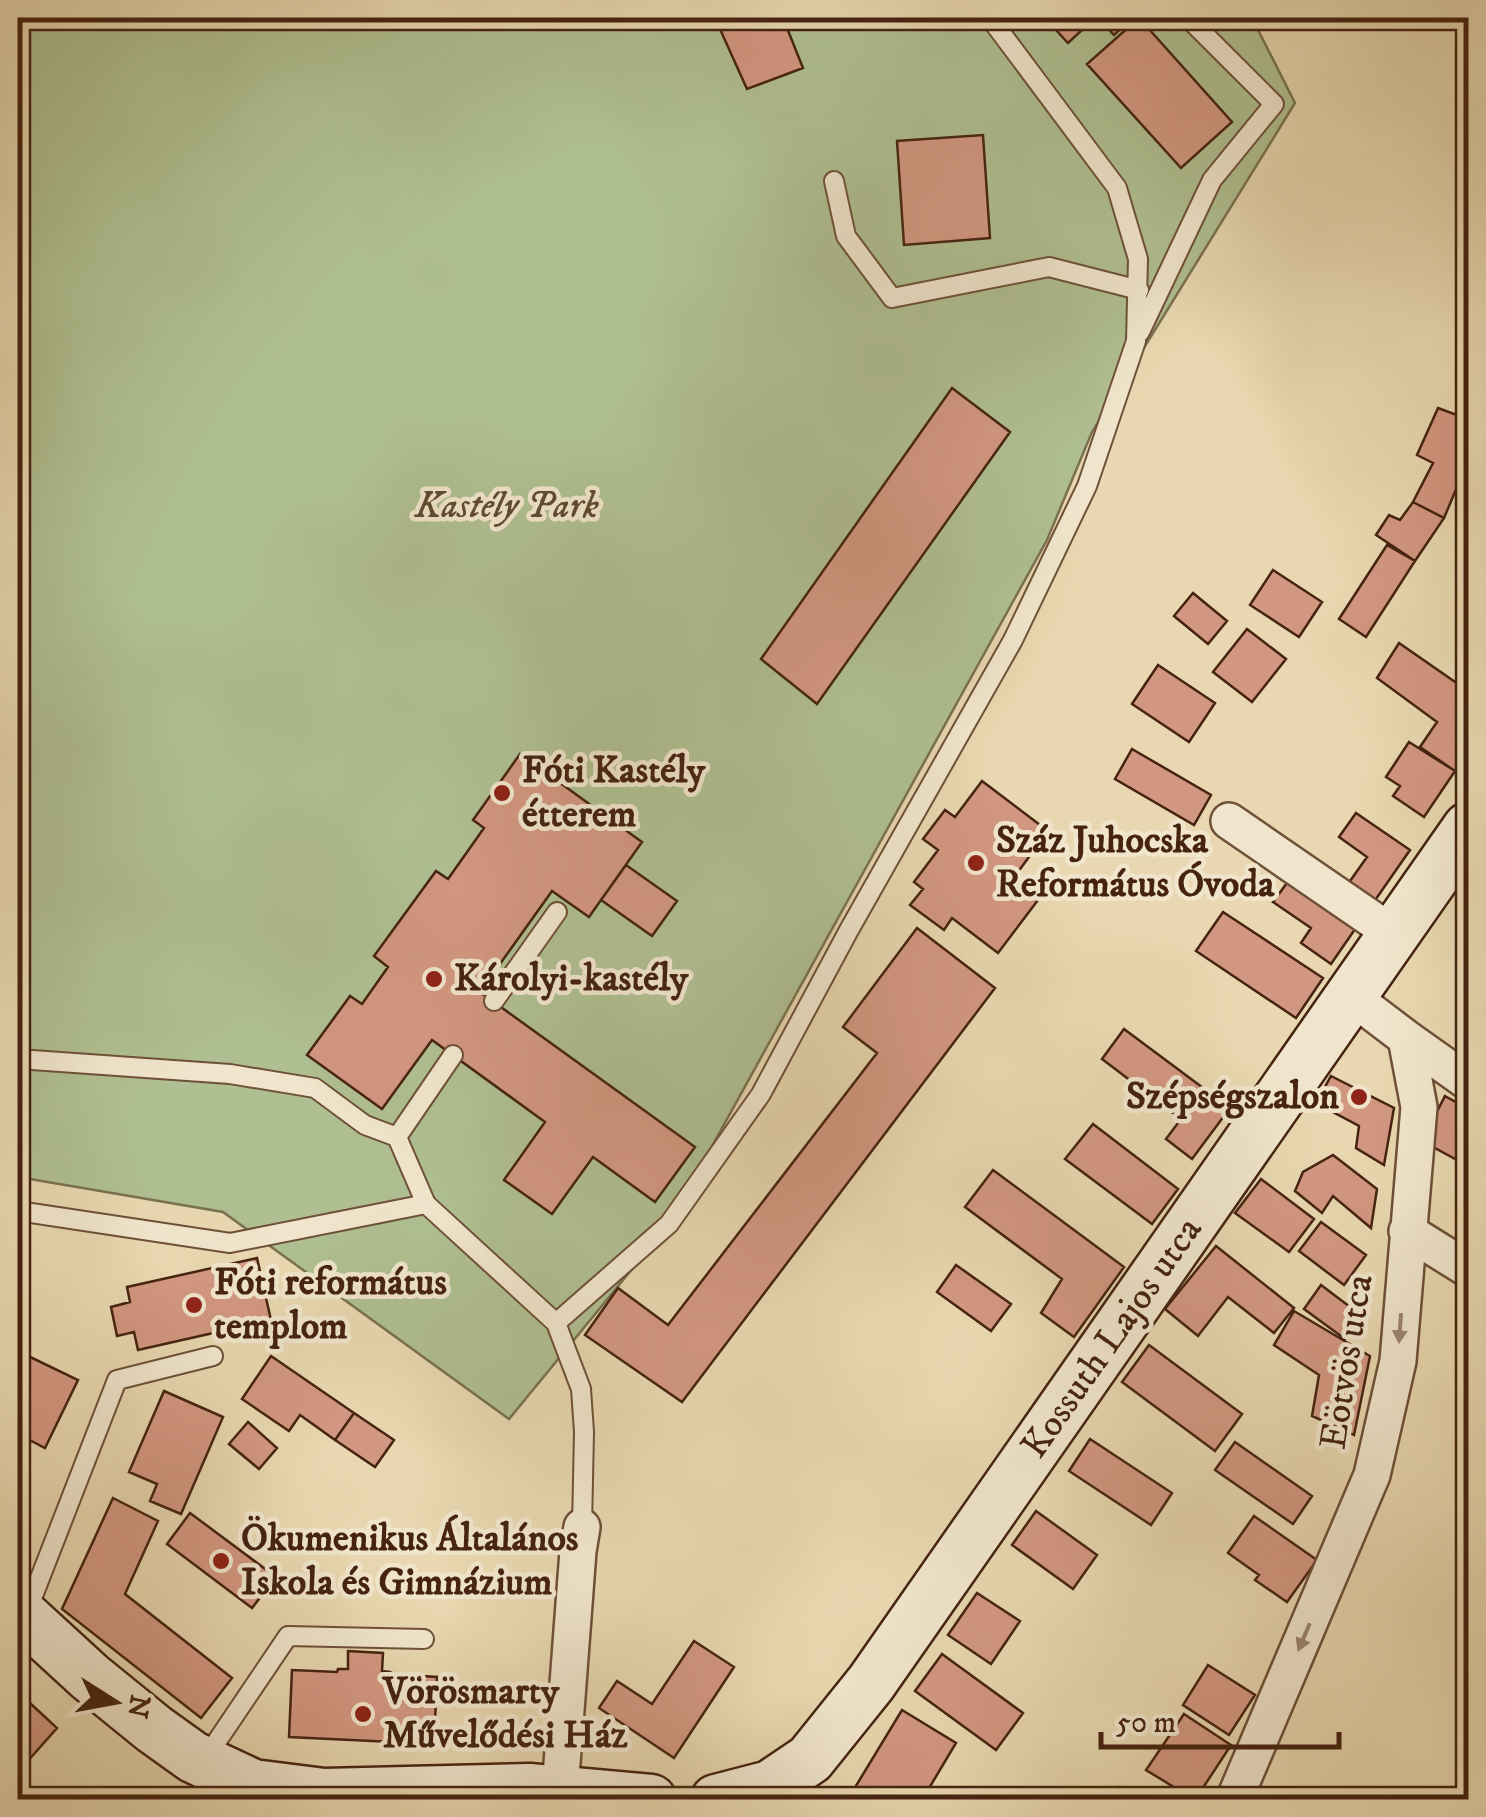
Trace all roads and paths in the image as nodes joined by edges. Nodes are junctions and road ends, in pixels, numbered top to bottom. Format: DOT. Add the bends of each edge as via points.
graph roads {
  1 [pos="990,18"];
  2 [pos="1188,18"];
  3 [pos="834,182"];
  4 [pos="1139,290"];
  5 [pos="1136,341"];
  6 [pos="1229,821"];
  7 [pos="1468,828"];
  8 [pos="557,912"];
  9 [pos="1395,935"];
  10 [pos="1352,997"];
  11 [pos="494,1001"];
  12 [pos="1406,1038"];
  13 [pos="453,1055"];
  14 [pos="18,1059"];
  15 [pos="1468,1082"];
  16 [pos="396,1136"];
  17 [pos="426,1204"];
  18 [pos="18,1211"];
  19 [pos="1407,1231"];
  20 [pos="1468,1269"];
  21 [pos="556,1323"];
  22 [pos="213,1356"];
  23 [pos="582,1527"];
  24 [pos="21,1614"];
  25 [pos="424,1639"];
  26 [pos="226,1784"];
  27 [pos="560,1790"];
  28 [pos="431,1795"];
  29 [pos="346,1797"];
  30 [pos="651,1800"];
  31 [pos="716,1800"];
  32 [pos="1234,1800"];
  1 -- 4 [label="lane" via="1117,188 1138,259"];
  2 -- 5 [label="lane" via="1274,104 1212,180"];
  3 -- 4 [label="lane" via="846,236 892,298 1049,268"];
  4 -- 5 [label="lane"];
  5 -- 21 [label="lane" via="1087,486 1013,640 761,1094 669,1224"];
  6 -- 9 [label="street"];
  7 -- 9 [label="main road, Kossuth Lajos utca"];
  8 -- 11 [label="lane"];
  9 -- 10 [label="main road, Kossuth Lajos utca"];
  10 -- 12 [label="street"];
  10 -- 31 [label="main road, Kossuth Lajos utca" via="871,1683 810,1760 770,1786"];
  12 -- 15 [label="street"];
  12 -- 19 [label="street, Eötvös utca" via="1419,1107"];
  13 -- 16 [label="lane"];
  14 -- 16 [label="lane" via="230,1074 315,1088 364,1125"];
  16 -- 17 [label="lane"];
  17 -- 18 [label="lane" via="230,1242"];
  17 -- 21 [label="lane"];
  19 -- 20 [label="street"];
  19 -- 32 [label="street, Eötvös utca, one-way" via="1398,1361 1372,1475"];
  21 -- 23 [label="lane" via="581,1389"];
  22 -- 24 [label="lane" via="118,1380"];
  23 -- 27 [label="street"];
  24 -- 26 [label="main road"];
  25 -- 26 [label="lane" via="288,1636"];
  26 -- 29 [label="main road"];
  27 -- 28 [label="main road" via="478,1788"];
  27 -- 30 [label="main road"];
  28 -- 29 [label="main road"];
}
